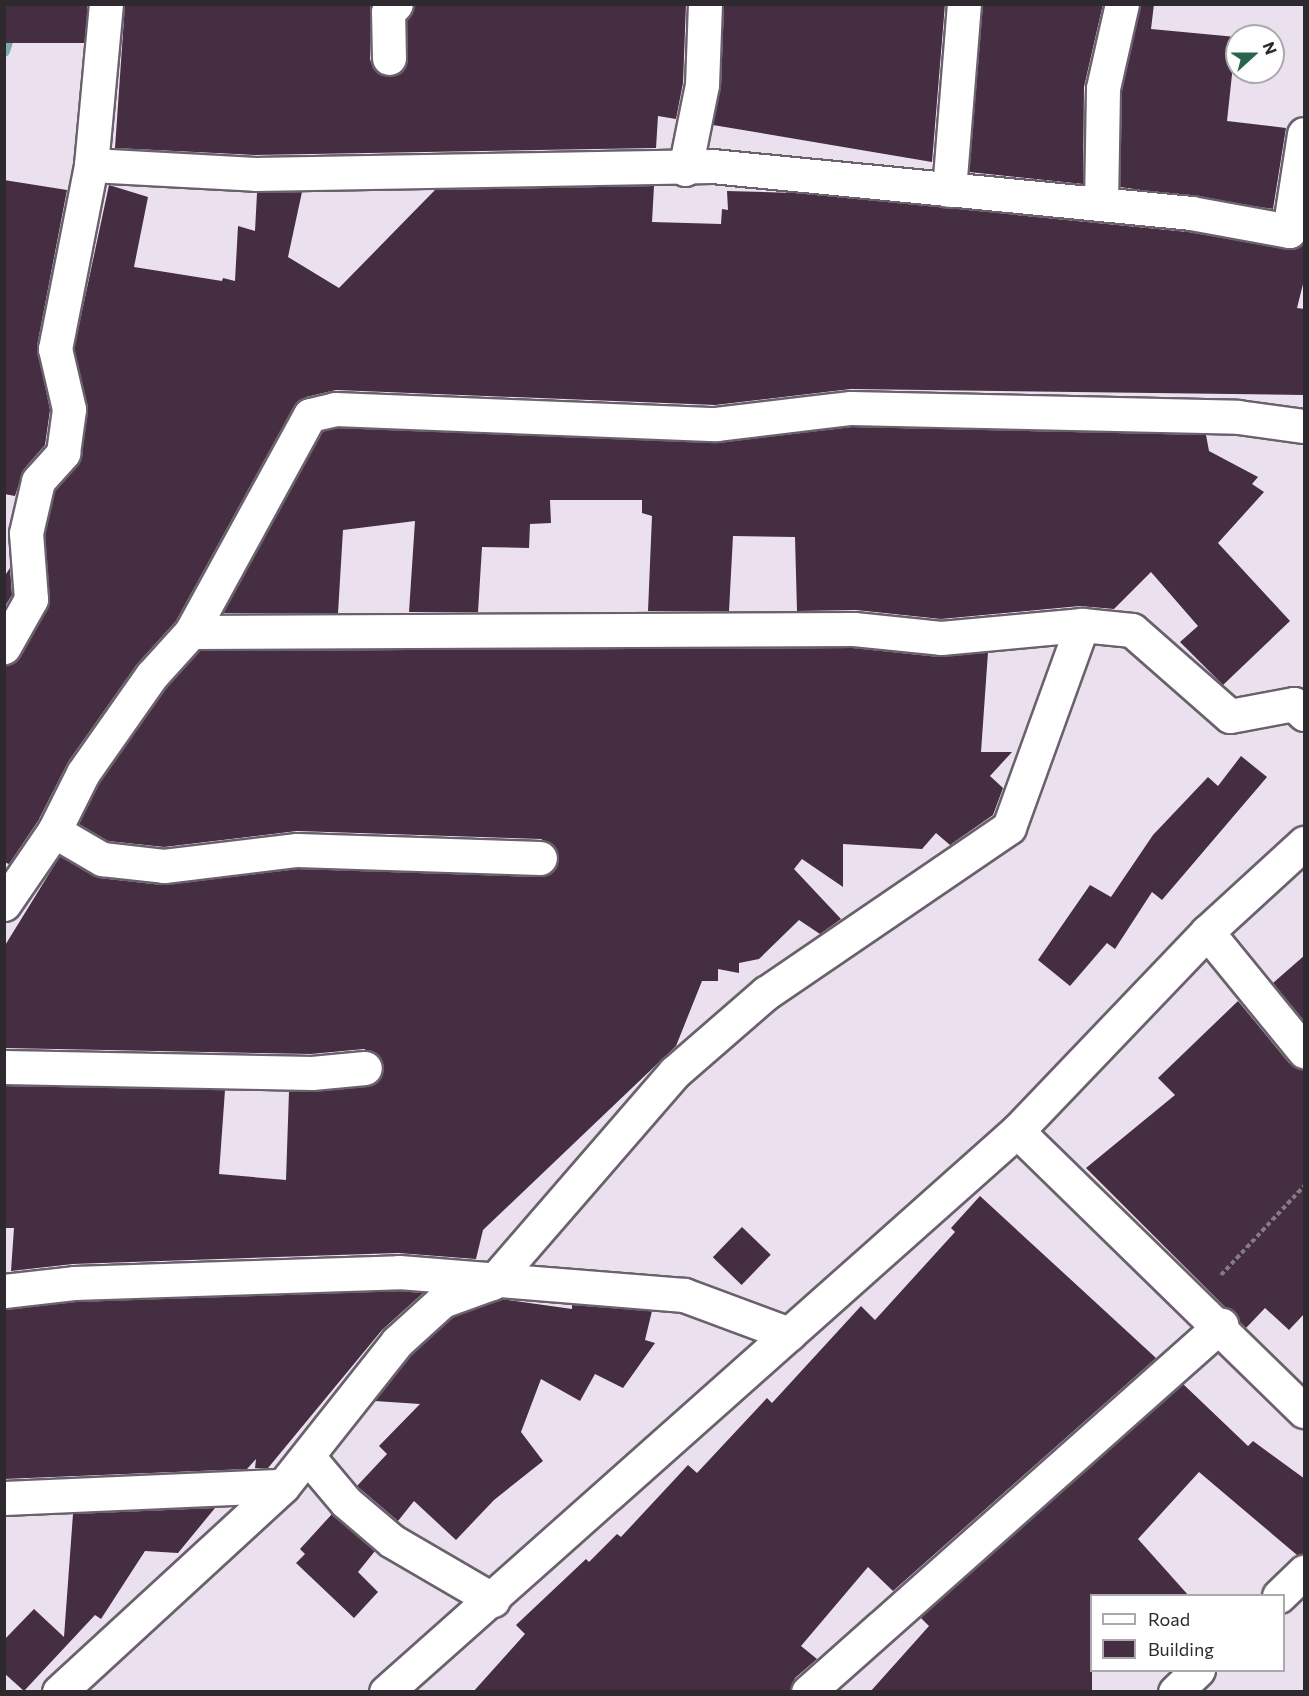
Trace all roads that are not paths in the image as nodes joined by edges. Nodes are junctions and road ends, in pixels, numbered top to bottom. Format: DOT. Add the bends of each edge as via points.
graph roads {
  1 [pos="106,4"];
  2 [pos="396,4"];
  3 [pos="705,4"];
  4 [pos="964,4"];
  5 [pos="1122,4"];
  6 [pos="389,58"];
  7 [pos="1305,134"];
  8 [pos="91,165"];
  9 [pos="685,169"];
  10 [pos="949,190"];
  11 [pos="1101,204"];
  12 [pos="1305,426"];
  13 [pos="1082,625"];
  14 [pos="191,632"];
  15 [pos="4,647"];
  16 [pos="1305,714"];
  17 [pos="54,831"];
  18 [pos="1305,843"];
  19 [pos="540,858"];
  20 [pos="10,883"];
  21 [pos="1207,932"];
  22 [pos="1305,1051"];
  23 [pos="4,1067"];
  24 [pos="366,1068"];
  25 [pos="1017,1131"];
  26 [pos="492,1283"];
  27 [pos="4,1291"];
  28 [pos="1221,1325"];
  29 [pos="789,1335"];
  30 [pos="1305,1411"];
  31 [pos="309,1458"];
  32 [pos="283,1486"];
  33 [pos="4,1498"];
  34 [pos="1305,1572"];
  35 [pos="1281,1594"];
  36 [pos="493,1600"];
  37 [pos="1197,1672"];
  38 [pos="59,1692"];
  39 [pos="386,1692"];
  40 [pos="808,1692"];
  41 [pos="1175,1692"];
  1 -- 8 [label="street"];
  2 -- 6 [label="street" via="388,12"];
  3 -- 9 [label="street" via="702,85"];
  4 -- 10 [label="street"];
  5 -- 11 [label="street" via="1103,88"];
  7 -- 11 [label="street" via="1289,231 1191,213"];
  8 -- 9 [label="street" via="255,174"];
  8 -- 15 [label="street" via="55,349 69,409 63,453 38,481 26,533 32,599"];
  9 -- 10 [label="street" via="712,166"];
  10 -- 11 [label="street"];
  12 -- 14 [label="street" via="1238,417 851,408 716,424 335,409 310,415"];
  13 -- 14 [label="street" via="941,638 854,628"];
  13 -- 16 [label="street" via="1132,630 1230,716 1294,704"];
  13 -- 26 [label="street" via="1009,827 766,993 675,1072"];
  14 -- 17 [label="street" via="152,675 83,772"];
  17 -- 19 [label="street" via="102,858 164,866 297,850"];
  17 -- 20 [label="street"];
  18 -- 21 [label="street"];
  21 -- 22 [label="street"];
  21 -- 25 [label="street"];
  23 -- 24 [label="street" via="312,1073"];
  25 -- 28 [label="street"];
  25 -- 29 [label="street"];
  26 -- 27 [label="street" via="399,1272 74,1283"];
  26 -- 29 [label="street" via="684,1295"];
  26 -- 31 [label="street" via="442,1301 397,1342"];
  28 -- 30 [label="street"];
  28 -- 40 [label="street"];
  29 -- 36 [label="street"];
  31 -- 32 [label="street"];
  31 -- 36 [label="street" via="346,1502 392,1541"];
  32 -- 33 [label="street"];
  32 -- 38 [label="street"];
  34 -- 35 [label="street"];
  36 -- 39 [label="street"];
  37 -- 41 [label="street"];
}
